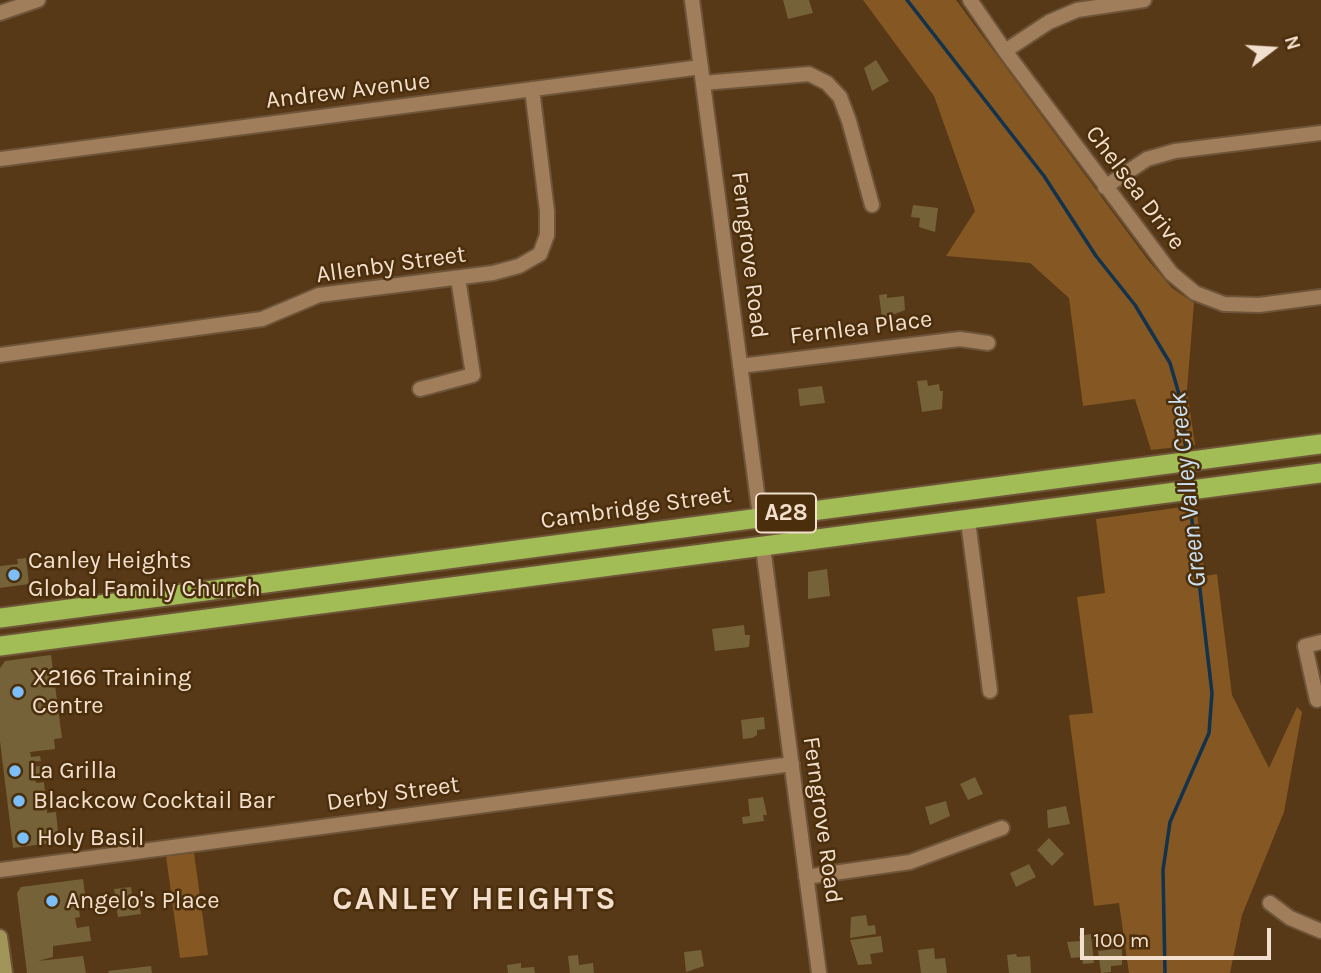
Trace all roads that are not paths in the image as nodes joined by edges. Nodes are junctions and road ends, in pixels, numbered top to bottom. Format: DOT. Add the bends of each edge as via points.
graph roads {
  1 [pos="38,0"];
  2 [pos="692,0"];
  3 [pos="970,0"];
  4 [pos="1144,0"];
  5 [pos="0,13"];
  6 [pos="1005,51"];
  7 [pos="701,67"];
  8 [pos="703,83"];
  9 [pos="532,89"];
  10 [pos="1321,133"];
  11 [pos="0,159"];
  12 [pos="1105,187"];
  13 [pos="872,205"];
  14 [pos="458,278"];
  15 [pos="1321,297"];
  16 [pos="988,343"];
  17 [pos="0,355"];
  18 [pos="740,366"];
  19 [pos="419,389"];
  20 [pos="1321,444"];
  21 [pos="1321,473"];
  22 [pos="760,516"];
  23 [pos="968,521"];
  24 [pos="763,547"];
  25 [pos="0,618"];
  26 [pos="1321,642"];
  27 [pos="0,646"];
  28 [pos="990,691"];
  29 [pos="1317,700"];
  30 [pos="792,764"];
  31 [pos="1002,828"];
  32 [pos="0,870"];
  33 [pos="806,877"];
  34 [pos="1270,903"];
  35 [pos="1321,931"];
  36 [pos="0,937"];
  37 [pos="5,973"];
  38 [pos="819,973"];
  1 -- 5 [label="street"];
  2 -- 7 [label="street, Ferngrove Road"];
  3 -- 6 [label="street, Chelsea Drive"];
  4 -- 6 [label="street" via="1077,10"];
  6 -- 12 [label="street, Chelsea Drive"];
  7 -- 8 [label="street, Ferngrove Road"];
  7 -- 9 [label="street, Andrew Avenue"];
  8 -- 13 [label="street" via="809,74 827,83 840,97 849,121"];
  8 -- 18 [label="street, Ferngrove Road"];
  9 -- 11 [label="street, Andrew Avenue"];
  9 -- 14 [label="street, Allenby Street" via="547,211 547,235 540,254 519,266"];
  10 -- 12 [label="street" via="1175,152 1147,159"];
  12 -- 15 [label="street, Chelsea Drive" via="1171,273 1195,293 1224,304 1259,305"];
  14 -- 17 [label="street, Allenby Street" via="319,295 262,319"];
  14 -- 19 [label="street" via="473,375"];
  16 -- 18 [label="street, Fernlea Place" via="960,339"];
  18 -- 22 [label="street, Ferngrove Road"];
  20 -- 22 [label="highway, Cambridge Street / A28"];
  21 -- 23 [label="highway, A28"];
  22 -- 25 [label="highway, Cambridge Street / A28"];
  23 -- 24 [label="highway, A28"];
  23 -- 28 [label="street"];
  24 -- 27 [label="highway, A28"];
  24 -- 30 [label="street, Ferngrove Road"];
  26 -- 29 [label="street" via="1305,646"];
  30 -- 32 [label="street, Derby Street"];
  30 -- 33 [label="street, Ferngrove Road"];
  31 -- 33 [label="street" via="910,862"];
  33 -- 38 [label="street, Ferngrove Road"];
  34 -- 35 [label="street" via="1290,918"];
  36 -- 37 [label="main road"];
}
